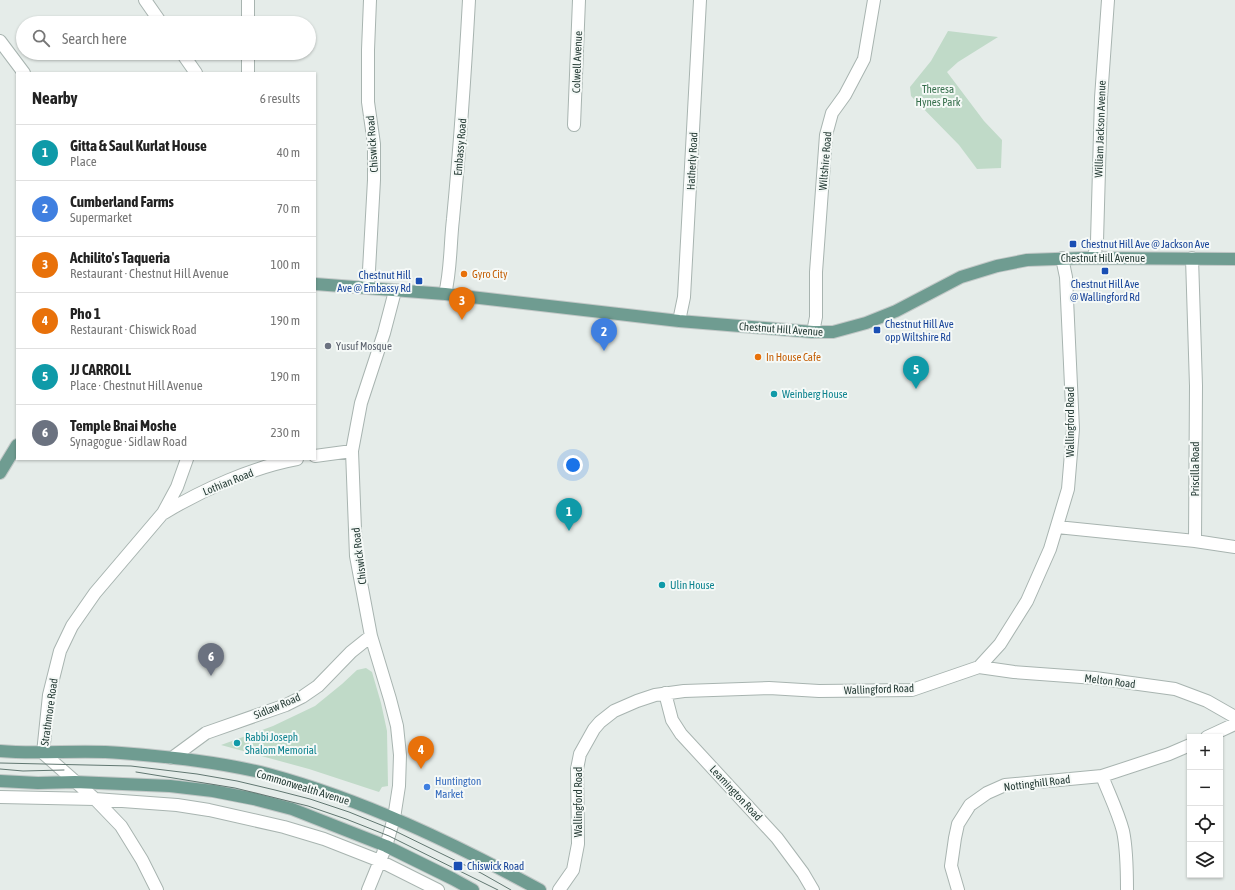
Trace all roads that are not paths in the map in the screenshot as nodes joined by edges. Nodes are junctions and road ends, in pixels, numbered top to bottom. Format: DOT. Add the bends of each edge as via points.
graph roads {
  1 [pos="145,0"];
  2 [pos="248,0"];
  3 [pos="370,0"];
  4 [pos="468,0"];
  5 [pos="579,0"];
  6 [pos="700,0"];
  7 [pos="874,0"];
  8 [pos="1108,0"];
  9 [pos="156,16"];
  10 [pos="248,16"];
  11 [pos="0,41"];
  12 [pos="187,60"];
  13 [pos="248,60"];
  14 [pos="23,72"];
  15 [pos="195,72"];
  16 [pos="248,72"];
  17 [pos="574,125"];
  18 [pos="1062,258"];
  19 [pos="1094,258"];
  20 [pos="1192,258"];
  21 [pos="1235,259"];
  22 [pos="316,284"];
  23 [pos="368,288"];
  24 [pos="395,291"];
  25 [pos="445,294"];
  26 [pos="679,321"];
  27 [pos="813,332"];
  28 [pos="16,447"];
  29 [pos="352,451"];
  30 [pos="316,456"];
  31 [pos="187,460"];
  32 [pos="293,460"];
  33 [pos="0,473"];
  34 [pos="163,513"];
  35 [pos="1057,527"];
  36 [pos="1195,541"];
  37 [pos="1235,547"];
  38 [pos="371,636"];
  39 [pos="979,667"];
  40 [pos="665,693"];
  41 [pos="1235,717"];
  42 [pos="1235,724"];
  43 [pos="1213,734"];
  44 [pos="1187,746"];
  45 [pos="0,751"];
  46 [pos="43,753"];
  47 [pos="172,758"];
  48 [pos="1102,776"];
  49 [pos="0,781"];
  50 [pos="75,782"];
  51 [pos="0,797"];
  52 [pos="95,799"];
  53 [pos="394,818"];
  54 [pos="386,846"];
  55 [pos="380,860"];
  56 [pos="157,890"];
  57 [pos="368,890"];
  58 [pos="438,890"];
  59 [pos="473,890"];
  60 [pos="540,890"];
  61 [pos="559,890"];
  62 [pos="812,890"];
  63 [pos="958,890"];
  64 [pos="1128,890"];
  1 -- 9 [label="street"];
  2 -- 10 [label="street"];
  3 -- 23 [label="street, Chiswick Road" via="368,102 374,144 374,180"];
  4 -- 25 [label="street, Embassy Road" via="462,116"];
  5 -- 17 [label="street, Colwell Avenue"];
  6 -- 26 [label="street, Hatherly Road" via="684,298"];
  7 -- 27 [label="street, Wiltshire Road" via="864,59 832,113 826,135 816,272 816,317"];
  8 -- 19 [label="street, William Jackson Avenue" via="1101,98 1097,241"];
  11 -- 14 [label="street"];
  12 -- 15 [label="street"];
  13 -- 16 [label="street"];
  18 -- 19 [label="main road, Chestnut Hill Avenue"];
  18 -- 27 [label="main road, Chestnut Hill Avenue" via="1027,260 989,268 960,277 896,311 866,323 833,332"];
  18 -- 35 [label="street, Wallingford Road" via="1066,277 1073,429 1068,489"];
  19 -- 20 [label="main road, Chestnut Hill Avenue"];
  20 -- 21 [label="main road, Chestnut Hill Avenue"];
  20 -- 36 [label="street, Priscilla Road" via="1196,386"];
  22 -- 23 [label="main road, Chestnut Hill Avenue"];
  23 -- 24 [label="main road, Chestnut Hill Avenue"];
  24 -- 25 [label="main road, Chestnut Hill Avenue"];
  24 -- 29 [label="street, Chiswick Road" via="361,403"];
  25 -- 26 [label="main road, Chestnut Hill Avenue"];
  26 -- 27 [label="main road, Chestnut Hill Avenue"];
  28 -- 33 [label="main road"];
  29 -- 30 [label="street"];
  29 -- 38 [label="street, Chiswick Road" via="356,556"];
  31 -- 34 [label="street, Strathmore Road" via="177,487"];
  32 -- 34 [label="street, Lothian Road" via="253,471"];
  34 -- 46 [label="street, Strathmore Road" via="95,593 72,626 60,651 49,695"];
  35 -- 36 [label="street"];
  35 -- 39 [label="street, Wallingford Road" via="1027,601 1000,644"];
  36 -- 37 [label="street"];
  38 -- 47 [label="street, Sidlaw Road" via="351,652 318,686 302,697 206,733"];
  38 -- 53 [label="street, Chiswick Road" via="397,726 400,755"];
  39 -- 40 [label="street, Wallingford Road" via="912,690 819,691 769,688"];
  39 -- 41 [label="street, Melton Road" via="1095,678 1175,689 1207,701"];
  40 -- 61 [label="street, Wallingford Road" via="636,701 614,711 600,722 586,742 577,768 578,844 573,870"];
  40 -- 62 [label="street, Leamington Road" via="672,720 681,734 777,838 803,873"];
  42 -- 43 [label="street"];
  44 -- 48 [label="street, Nottinghill Road"];
  45 -- 46 [label="main road, Commonwealth Avenue"];
  46 -- 47 [label="main road, Commonwealth Avenue" via="119,753"];
  46 -- 50 [label="street, Strathmore Road"];
  47 -- 53 [label="main road, Commonwealth Avenue" via="266,774 310,787"];
  48 -- 63 [label="street, Nottinghill Road" via="1005,785 970,805 958,824 951,866"];
  48 -- 64 [label="street" via="1123,831"];
  49 -- 50 [label="main road"];
  50 -- 52 [label="street, Strathmore Road"];
  50 -- 54 [label="main road" via="212,790 292,809"];
  51 -- 52 [label="street"];
  52 -- 55 [label="street" via="209,810 284,827"];
  52 -- 56 [label="street, Strathmore Road" via="121,826"];
  53 -- 54 [label="street, Chiswick Road"];
  53 -- 60 [label="main road, Commonwealth Avenue" via="481,858"];
  54 -- 55 [label="street, Chiswick Road"];
  54 -- 59 [label="main road"];
  55 -- 57 [label="street, Chiswick Road"];
  55 -- 58 [label="street"];
}
